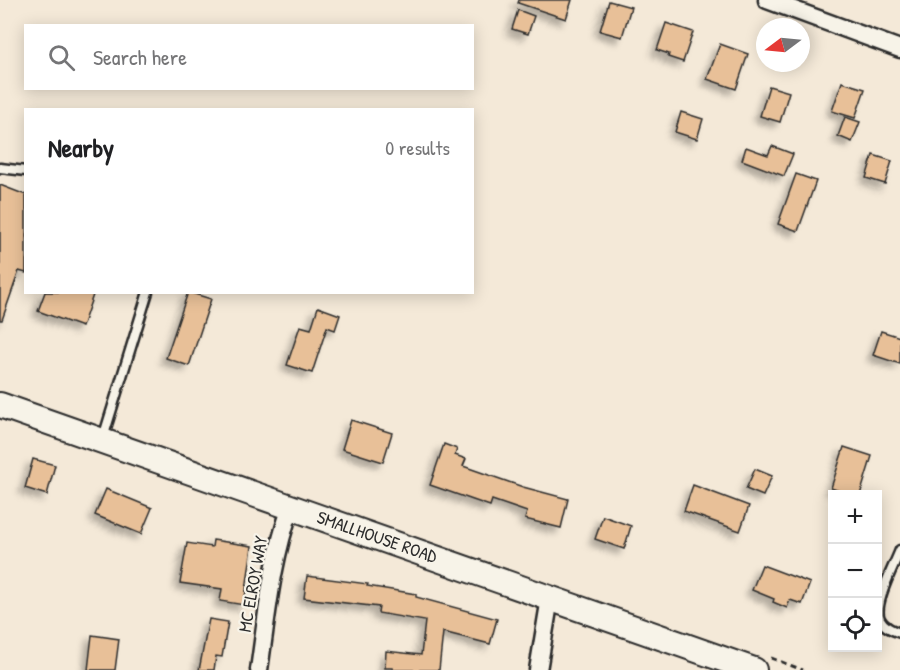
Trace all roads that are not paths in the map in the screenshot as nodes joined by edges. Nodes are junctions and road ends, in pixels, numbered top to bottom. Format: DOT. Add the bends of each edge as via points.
graph roads {
  1 [pos="767,0"];
  2 [pos="900,49"];
  3 [pos="0,168"];
  4 [pos="24,171"];
  5 [pos="147,294"];
  6 [pos="0,405"];
  7 [pos="102,441"];
  8 [pos="291,507"];
  9 [pos="900,550"];
  10 [pos="550,598"];
  11 [pos="900,633"];
  12 [pos="259,670"];
  13 [pos="538,670"];
  14 [pos="754,670"];
  1 -- 2 [label="street"];
  3 -- 4 [label="lane"];
  5 -- 7 [label="lane"];
  6 -- 7 [label="street, SMALLHOUSE ROAD"];
  7 -- 8 [label="street, SMALLHOUSE ROAD"];
  8 -- 10 [label="street, SMALLHOUSE ROAD"];
  8 -- 12 [label="street, MC ELROY WAY" via="272,582"];
  9 -- 11 [label="lane" via="878,606 880,619 888,629"];
  10 -- 13 [label="street"];
  10 -- 14 [label="street, SMALLHOUSE ROAD"];
}
